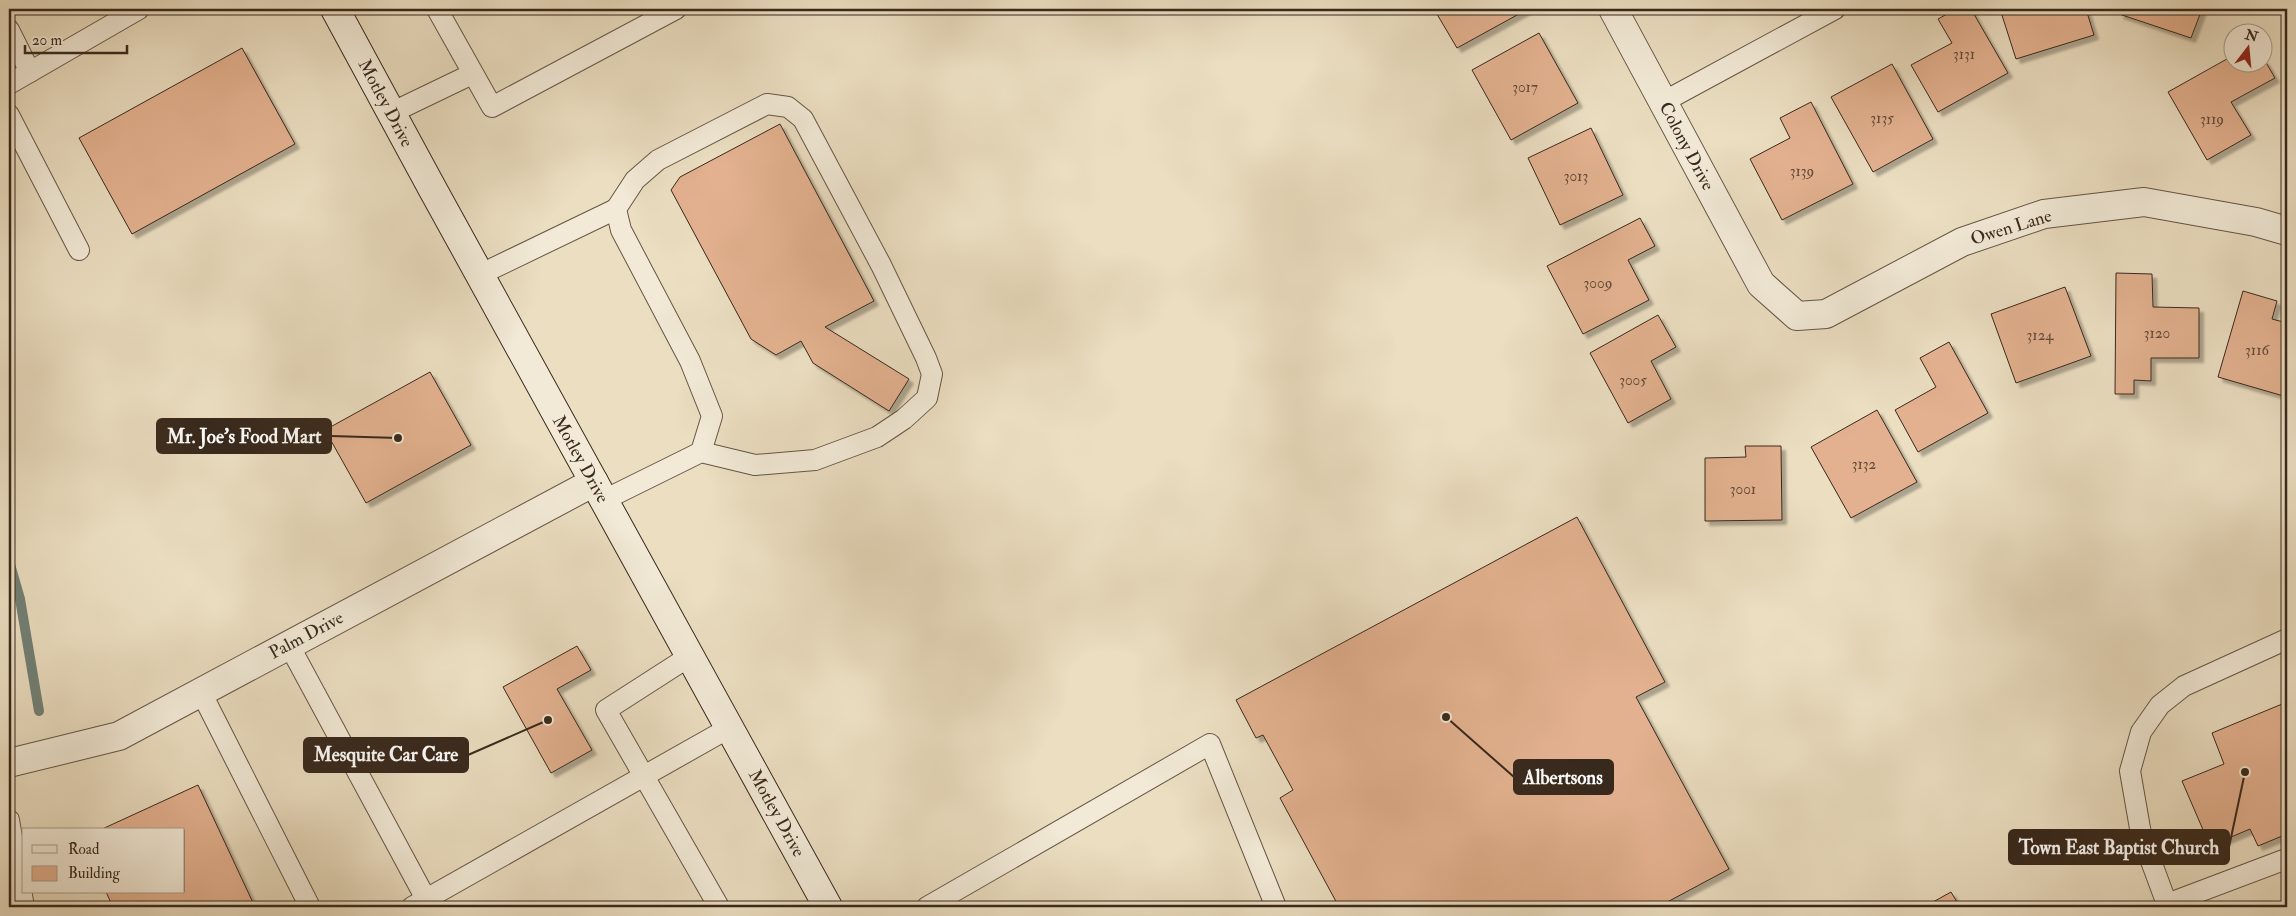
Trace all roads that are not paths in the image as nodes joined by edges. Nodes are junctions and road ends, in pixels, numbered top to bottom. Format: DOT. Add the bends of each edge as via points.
graph roads {
  1 [pos="139,9"];
  2 [pos="336,9"];
  3 [pos="437,9"];
  4 [pos="676,9"];
  5 [pos="1613,9"];
  6 [pos="1835,9"];
  7 [pos="9,30"];
  8 [pos="30,72"];
  9 [pos="472,74"];
  10 [pos="9,84"];
  11 [pos="1663,102"];
  12 [pos="391,113"];
  13 [pos="9,115"];
  14 [pos="616,209"];
  15 [pos="2287,231"];
  16 [pos="79,250"];
  17 [pos="479,275"];
  18 [pos="1761,284"];
  19 [pos="701,452"];
  20 [pos="599,491"];
  21 [pos="2287,639"];
  22 [pos="289,645"];
  23 [pos="690,656"];
  24 [pos="201,692"];
  25 [pos="729,728"];
  26 [pos="9,763"];
  27 [pos="644,776"];
  28 [pos="9,820"];
  29 [pos="2287,862"];
  30 [pos="419,903"];
  31 [pos="931,906"];
  32 [pos="2167,906"];
  33 [pos="24,907"];
  34 [pos="310,907"];
  35 [pos="719,907"];
  36 [pos="828,907"];
  37 [pos="1276,907"];
  1 -- 8 [label="lane"];
  2 -- 12 [label="street, Motley Drive"];
  3 -- 9 [label="lane"];
  4 -- 9 [label="lane" via="492,107"];
  5 -- 11 [label="street, Colony Drive"];
  6 -- 11 [label="lane"];
  7 -- 8 [label="lane"];
  8 -- 10 [label="lane"];
  9 -- 12 [label="lane"];
  11 -- 18 [label="street, Colony Drive"];
  12 -- 17 [label="street, Motley Drive"];
  13 -- 16 [label="lane"];
  14 -- 17 [label="lane"];
  14 -- 19 [label="lane" via="621,230 690,361 712,416"];
  14 -- 19 [label="lane" via="635,180 658,160 767,104 788,107 802,119 881,265 932,374 927,398 904,419 877,438 815,460 755,465"];
  15 -- 18 [label="street, Owen Lane" via="2256,222 2144,202 2044,214 1962,242 1826,314 1798,316"];
  17 -- 20 [label="street, Motley Drive"];
  19 -- 20 [label="lane"];
  20 -- 22 [label="street, Palm Drive"];
  20 -- 23 [label="street, Motley Drive"];
  21 -- 32 [label="lane" via="2184,686 2160,705 2141,732 2130,771 2141,834"];
  22 -- 24 [label="street, Palm Drive"];
  22 -- 30 [label="lane"];
  23 -- 25 [label="street, Motley Drive"];
  23 -- 27 [label="lane" via="606,710"];
  24 -- 26 [label="street, Palm Drive" via="119,736"];
  24 -- 34 [label="lane"];
  25 -- 27 [label="lane"];
  25 -- 36 [label="street, Motley Drive"];
  27 -- 30 [label="lane"];
  27 -- 35 [label="lane"];
  28 -- 33 [label="lane"];
  29 -- 32 [label="lane" via="2286,859"];
  31 -- 37 [label="lane" via="1210,744"];
}
